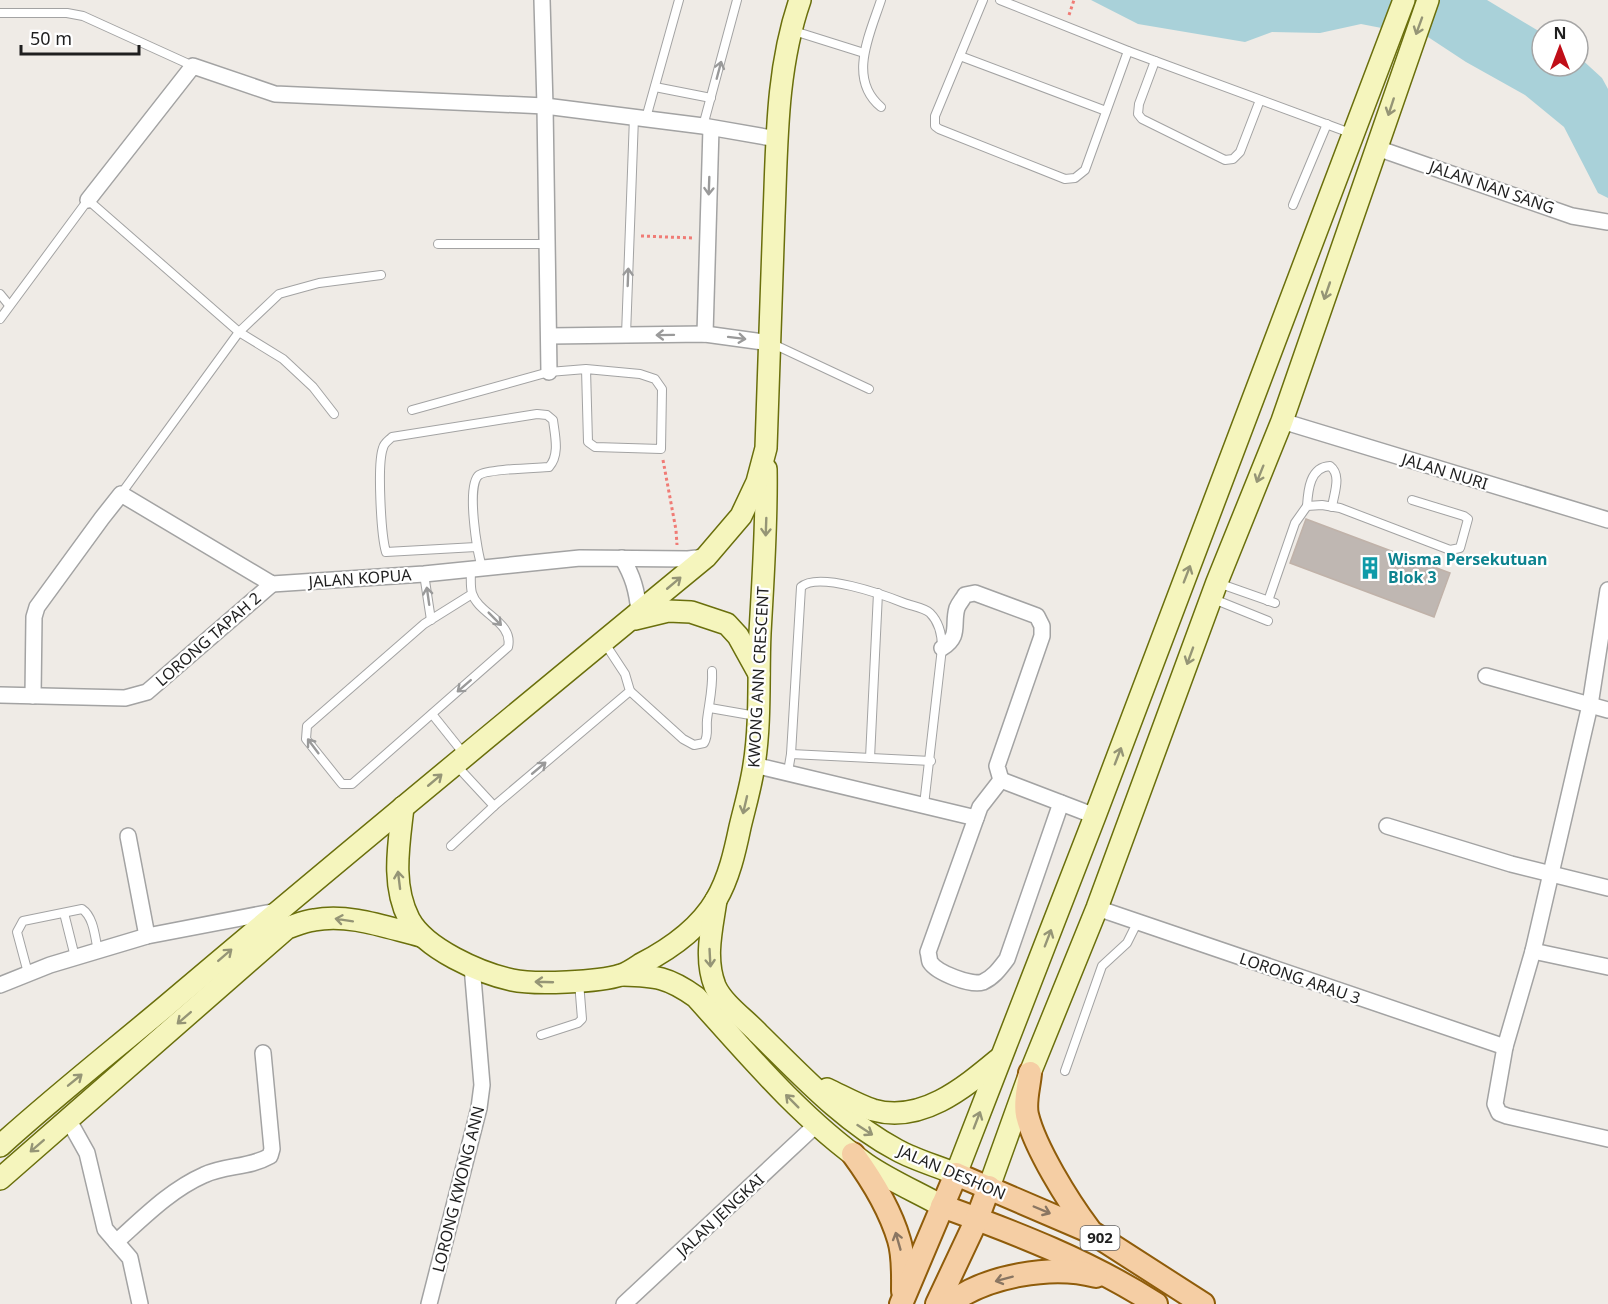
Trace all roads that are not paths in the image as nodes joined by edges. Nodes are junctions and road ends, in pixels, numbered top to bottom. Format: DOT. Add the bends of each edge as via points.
graph roads {
  1 [pos="542,0"];
  2 [pos="679,0"];
  3 [pos="737,0"];
  4 [pos="800,0"];
  5 [pos="881,0"];
  6 [pos="983,0"];
  7 [pos="1000,0"];
  8 [pos="1404,0"];
  9 [pos="1428,0"];
  10 [pos="0,13"];
  11 [pos="791,31"];
  12 [pos="1128,51"];
  13 [pos="864,53"];
  14 [pos="960,56"];
  15 [pos="1155,61"];
  16 [pos="193,66"];
  17 [pos="655,87"];
  18 [pos="711,98"];
  19 [pos="1260,100"];
  20 [pos="545,106"];
  21 [pos="881,107"];
  22 [pos="1106,111"];
  23 [pos="640,118"];
  24 [pos="1326,124"];
  25 [pos="707,127"];
  26 [pos="1354,134"];
  27 [pos="777,139"];
  28 [pos="1377,148"];
  29 [pos="88,200"];
  30 [pos="1293,204"];
  31 [pos="1608,222"];
  32 [pos="438,244"];
  33 [pos="547,244"];
  34 [pos="381,275"];
  35 [pos="0,294"];
  36 [pos="9,305"];
  37 [pos="0,319"];
  38 [pos="238,332"];
  39 [pos="705,334"];
  40 [pos="626,335"];
  41 [pos="549,336"];
  42 [pos="770,343"];
  43 [pos="586,369"];
  44 [pos="549,372"];
  45 [pos="869,389"];
  46 [pos="412,410"];
  47 [pos="334,414"];
  48 [pos="1282,421"];
  49 [pos="766,448"];
  50 [pos="121,494"];
  51 [pos="1412,500"];
  52 [pos="1307,506"];
  53 [pos="1332,507"];
  54 [pos="1608,520"];
  55 [pos="476,547"];
  56 [pos="706,557"];
  57 [pos="622,558"];
  58 [pos="477,568"];
  59 [pos="424,574"];
  60 [pos="272,584"];
  61 [pos="1214,590"];
  62 [pos="1608,590"];
  63 [pos="878,593"];
  64 [pos="472,594"];
  65 [pos="634,616"];
  66 [pos="431,620"];
  67 [pos="1268,621"];
  68 [pos="603,641"];
  69 [pos="942,648"];
  70 [pos="712,671"];
  71 [pos="760,676"];
  72 [pos="1486,676"];
  73 [pos="630,691"];
  74 [pos="0,695"];
  75 [pos="33,696"];
  76 [pos="1590,705"];
  77 [pos="710,708"];
  78 [pos="1608,710"];
  79 [pos="432,714"];
  80 [pos="759,716"];
  81 [pos="792,754"];
  82 [pos="870,758"];
  83 [pos="460,759"];
  84 [pos="931,761"];
  85 [pos="754,765"];
  86 [pos="788,772"];
  87 [pos="1001,780"];
  88 [pos="1061,803"];
  89 [pos="494,806"];
  90 [pos="924,806"];
  91 [pos="403,807"];
  92 [pos="1095,816"];
  93 [pos="976,818"];
  94 [pos="1387,826"];
  95 [pos="128,837"];
  96 [pos="451,846"];
  97 [pos="1552,874"];
  98 [pos="1608,888"];
  99 [pos="716,900"];
  100 [pos="1097,908"];
  101 [pos="277,911"];
  102 [pos="64,913"];
  103 [pos="1137,923"];
  104 [pos="147,936"];
  105 [pos="421,936"];
  106 [pos="98,951"];
  107 [pos="1533,951"];
  108 [pos="75,957"];
  109 [pos="472,966"];
  110 [pos="1608,967"];
  111 [pos="28,973"];
  112 [pos="621,975"];
  113 [pos="579,981"];
  114 [pos="0,986"];
  115 [pos="541,1035"];
  116 [pos="1505,1047"];
  117 [pos="263,1053"];
  118 [pos="1001,1057"];
  119 [pos="1065,1071"];
  120 [pos="1030,1073"];
  121 [pos="805,1079"];
  122 [pos="68,1119"];
  123 [pos="816,1125"];
  124 [pos="1608,1139"];
  125 [pos="0,1146"];
  126 [pos="853,1154"];
  127 [pos="956,1174"];
  128 [pos="0,1179"];
  129 [pos="989,1187"];
  130 [pos="942,1206"];
  131 [pos="977,1219"];
  132 [pos="1091,1232"];
  133 [pos="116,1242"];
  134 [pos="1124,1283"];
  135 [pos="902,1301"];
  136 [pos="140,1304"];
  137 [pos="429,1304"];
  138 [pos="624,1304"];
  139 [pos="937,1304"];
  140 [pos="949,1304"];
  141 [pos="1156,1304"];
  142 [pos="1203,1304"];
  1 -- 20 [label="street"];
  2 -- 17 [label="lane"];
  18 -- 3 [label="lane, one-way"];
  4 -- 11 [label="main road"];
  5 -- 13 [label="lane"];
  6 -- 14 [label="lane"];
  7 -- 12 [label="lane"];
  8 -- 26 [label="main road"];
  9 -- 28 [label="main road, one-way"];
  10 -- 16 [label="lane" via="83,16"];
  11 -- 13 [label="lane"];
  11 -- 27 [label="main road"];
  12 -- 15 [label="lane"];
  12 -- 22 [label="lane"];
  13 -- 21 [label="lane" via="865,84"];
  14 -- 22 [label="lane"];
  14 -- 22 [label="lane" via="935,126 1065,179 1075,178 1085,170"];
  15 -- 19 [label="lane"];
  15 -- 19 [label="lane" via="1138,114 1225,160 1240,152"];
  16 -- 20 [label="street" via="275,94"];
  16 -- 29 [label="street"];
  17 -- 18 [label="lane"];
  17 -- 23 [label="lane"];
  18 -- 25 [label="lane"];
  19 -- 24 [label="lane"];
  20 -- 23 [label="street"];
  20 -- 33 [label="street"];
  23 -- 25 [label="street"];
  40 -- 23 [label="lane, one-way"];
  24 -- 26 [label="lane"];
  24 -- 30 [label="lane"];
  25 -- 27 [label="street"];
  25 -- 39 [label="street, one-way"];
  92 -- 26 [label="main road, one-way"];
  27 -- 42 [label="main road"];
  28 -- 31 [label="street, JALAN NAN SANG" via="1572,216"];
  28 -- 48 [label="main road, one-way"];
  29 -- 36 [label="lane"];
  29 -- 38 [label="lane"];
  32 -- 33 [label="lane"];
  33 -- 41 [label="street"];
  34 -- 38 [label="lane" via="319,283 279,294"];
  35 -- 36 [label="lane"];
  36 -- 37 [label="lane"];
  38 -- 47 [label="lane" via="283,359"];
  38 -- 50 [label="lane"];
  39 -- 40 [label="street, one-way"];
  39 -- 42 [label="street, one-way"];
  40 -- 41 [label="street"];
  41 -- 44 [label="street"];
  42 -- 45 [label="lane"];
  42 -- 49 [label="main road"];
  43 -- 43 [label="lane" via="588,442 595,447 661,449 662,389 655,380 640,374"];
  43 -- 44 [label="lane"];
  44 -- 46 [label="lane"];
  48 -- 54 [label="street, JALAN NURI"];
  48 -- 61 [label="main road, one-way"];
  49 -- 56 [label="main road" via="757,482 741,516"];
  49 -- 71 [label="main road, KWONG ANN CRESCENT, one-way"];
  50 -- 60 [label="street"];
  50 -- 75 [label="street" via="37,607"];
  51 -- 53 [label="lane" via="1468,519 1460,548 1450,550"];
  52 -- 53 [label="lane"];
  52 -- 53 [label="lane" via="1316,472 1322,466 1330,466 1337,476"];
  52 -- 61 [label="lane" via="1295,523 1271,602"];
  55 -- 55 [label="lane" via="386,552 380,471 385,443 403,436 547,415 553,420 556,447 549,467 489,472 479,475 474,482 471,491"];
  55 -- 58 [label="lane"];
  56 -- 57 [label="street, JALAN KOPUA"];
  65 -- 56 [label="main road, one-way"];
  57 -- 58 [label="street, JALAN KOPUA"];
  57 -- 65 [label="street" via="637,590"];
  58 -- 59 [label="street, JALAN KOPUA"];
  58 -- 64 [label="lane"];
  59 -- 60 [label="street, JALAN KOPUA"];
  66 -- 59 [label="lane, one-way"];
  60 -- 75 [label="street, LORONG TAPAH 2" via="147,692 125,698"];
  61 -- 67 [label="lane"];
  61 -- 100 [label="main road, one-way"];
  62 -- 76 [label="street"];
  63 -- 69 [label="lane" via="929,612 938,624"];
  63 -- 81 [label="lane" via="811,581 801,587"];
  63 -- 82 [label="lane"];
  64 -- 66 [label="lane"];
  64 -- 79 [label="lane, one-way" via="504,628 508,647"];
  65 -- 68 [label="main road"];
  65 -- 71 [label="main road" via="691,612 721,621 738,636"];
  79 -- 66 [label="lane, one-way" via="352,784 342,784 306,739 307,726 313,720"];
  68 -- 73 [label="lane" via="625,674"];
  68 -- 83 [label="main road"];
  69 -- 84 [label="lane"];
  69 -- 87 [label="street" via="955,634 957,607 965,595 975,593 1037,616 1042,626 1042,636 997,766"];
  70 -- 77 [label="lane"];
  71 -- 80 [label="main road, KWONG ANN CRESCENT"];
  72 -- 76 [label="street"];
  73 -- 77 [label="lane" via="694,745 706,740"];
  89 -- 73 [label="lane, one-way"];
  74 -- 75 [label="street, LORONG TAPAH 2"];
  76 -- 78 [label="street"];
  76 -- 97 [label="street"];
  77 -- 80 [label="lane"];
  79 -- 83 [label="lane"];
  80 -- 85 [label="main road, KWONG ANN CRESCENT"];
  81 -- 82 [label="lane"];
  81 -- 86 [label="lane"];
  82 -- 84 [label="lane"];
  83 -- 89 [label="lane"];
  91 -- 83 [label="main road, one-way"];
  84 -- 90 [label="lane"];
  85 -- 86 [label="street"];
  85 -- 99 [label="main road, KWONG ANN CRESCENT, one-way" via="733,859"];
  86 -- 90 [label="street"];
  87 -- 88 [label="street"];
  87 -- 93 [label="street"];
  88 -- 92 [label="street"];
  88 -- 93 [label="street" via="1007,959 995,975 971,983 941,972 930,962 928,952"];
  89 -- 96 [label="lane"];
  90 -- 93 [label="street"];
  91 -- 101 [label="main road"];
  105 -- 91 [label="main road, KWONG ANN CRESCENT, one-way" via="409,918 398,877"];
  118 -- 92 [label="main road, one-way"];
  94 -- 97 [label="street"];
  95 -- 104 [label="street"];
  97 -- 98 [label="street"];
  97 -- 107 [label="street"];
  99 -- 112 [label="main road, KWONG ANN CRESCENT" via="691,930 664,952"];
  99 -- 121 [label="main road, JALAN DESHON, one-way" via="709,947 709,965 716,987"];
  100 -- 103 [label="street, LORONG ARAU 3"];
  100 -- 120 [label="main road"];
  101 -- 104 [label="street"];
  125 -- 101 [label="main road, one-way"];
  102 -- 106 [label="lane" via="82,909 88,913"];
  102 -- 108 [label="lane"];
  102 -- 111 [label="lane" via="23,921 19,926 17,932"];
  103 -- 116 [label="street, LORONG ARAU 3"];
  103 -- 119 [label="lane" via="1127,943 1102,966"];
  104 -- 106 [label="street"];
  105 -- 109 [label="main road, KWONG ANN CRESCENT"];
  105 -- 122 [label="main road, one-way" via="334,918 287,928"];
  106 -- 108 [label="street"];
  107 -- 110 [label="street"];
  107 -- 116 [label="street"];
  108 -- 111 [label="street"];
  113 -- 109 [label="main road, KWONG ANN CRESCENT, one-way" via="514,980"];
  109 -- 137 [label="street, LORONG KWONG ANN" via="482,1085"];
  111 -- 114 [label="street"];
  112 -- 113 [label="main road, KWONG ANN CRESCENT"];
  123 -- 112 [label="main road, JALAN DESHON, one-way" via="696,997 658,976"];
  113 -- 115 [label="lane" via="582,1019"];
  116 -- 124 [label="street" via="1495,1104 1499,1113"];
  117 -- 133 [label="street" via="270,1156 205,1174 176,1191"];
  118 -- 121 [label="main road" via="938,1103 893,1114 872,1109"];
  127 -- 118 [label="main road, one-way"];
  120 -- 129 [label="main road"];
  120 -- 132 [label="main road" via="1026,1112 1035,1137 1068,1199"];
  121 -- 127 [label="main road, JALAN DESHON, one-way" via="857,1124 897,1150"];
  122 -- 128 [label="main road, one-way"];
  122 -- 133 [label="street" via="87,1153 102,1222"];
  123 -- 126 [label="main road, JALAN DESHON"];
  123 -- 138 [label="street, JALAN JENGKAI"];
  126 -- 130 [label="main road, JALAN DESHON"];
  135 -- 126 [label="main road, one-way" via="900,1240 880,1196"];
  127 -- 129 [label="main road, JALAN DESHON / 902"];
  127 -- 130 [label="main road"];
  129 -- 131 [label="main road"];
  129 -- 132 [label="main road, JALAN DESHON / 902, one-way"];
  130 -- 131 [label="main road, JALAN DESHON / 902"];
  130 -- 135 [label="main road"];
  131 -- 134 [label="main road, JALAN DESHON / 902" via="1067,1254"];
  131 -- 139 [label="main road"];
  132 -- 142 [label="main road, JALAN DESHON / 902"];
  133 -- 136 [label="street" via="130,1258"];
  134 -- 140 [label="main road, one-way" via="1090,1274 1042,1272 988,1284"];
  134 -- 141 [label="main road, JALAN DESHON / 902"];
}
